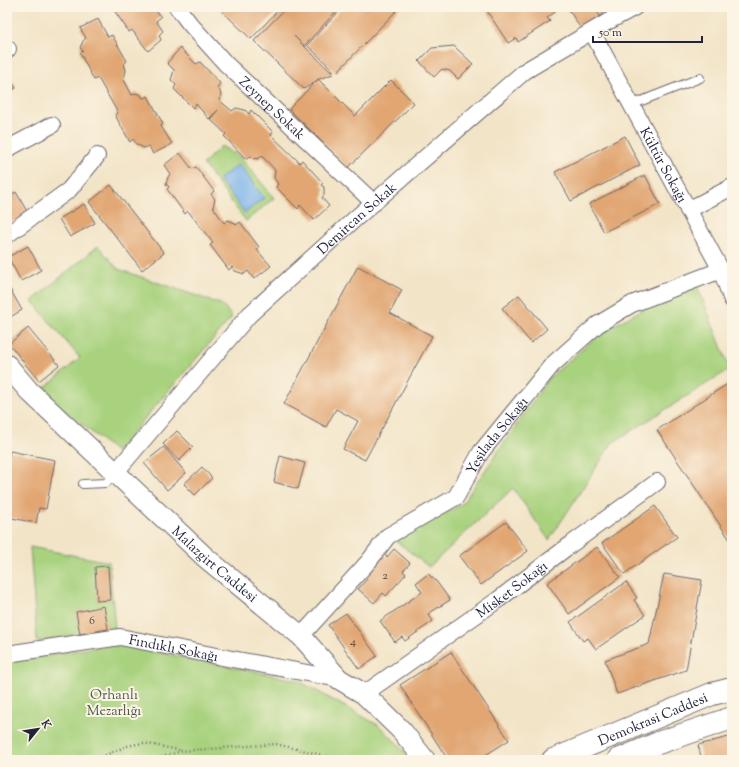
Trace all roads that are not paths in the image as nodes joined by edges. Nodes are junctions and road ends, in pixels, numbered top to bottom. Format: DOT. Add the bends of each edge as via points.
graph roads {
  1 [pos="177,7"];
  2 [pos="635,7"];
  3 [pos="592,32"];
  4 [pos="700,78"];
  5 [pos="632,105"];
  6 [pos="52,125"];
  7 [pos="7,149"];
  8 [pos="97,156"];
  9 [pos="732,187"];
  10 [pos="374,203"];
  11 [pos="688,210"];
  12 [pos="7,235"];
  13 [pos="725,274"];
  14 [pos="732,300"];
  15 [pos="7,365"];
  16 [pos="115,473"];
  17 [pos="658,482"];
  18 [pos="83,484"];
  19 [pos="301,636"];
  20 [pos="7,654"];
  21 [pos="340,679"];
  22 [pos="732,689"];
  23 [pos="364,694"];
  24 [pos="732,718"];
  25 [pos="425,760"];
  26 [pos="553,760"];
  27 [pos="618,760"];
  1 -- 10 [label="street, Zeynep Sokak" via="226,64"];
  2 -- 3 [label="street, Demircan Sokak"];
  3 -- 5 [label="street, Kültür Sokağı"];
  3 -- 10 [label="street, Demircan Sokak" via="525,72"];
  4 -- 5 [label="lane"];
  5 -- 11 [label="street, Kültür Sokağı"];
  6 -- 7 [label="street"];
  8 -- 12 [label="street" via="69,190"];
  9 -- 11 [label="street"];
  10 -- 16 [label="street, Demircan Sokak" via="249,315"];
  11 -- 13 [label="street, Kültür Sokağı"];
  13 -- 14 [label="street, Kültür Sokağı"];
  13 -- 19 [label="street, Yeşilada Sokağı" via="632,304 598,325 552,364 481,452 456,497 388,536 369,561"];
  15 -- 16 [label="street, Malazgirt Caddesi" via="28,391"];
  16 -- 18 [label="lane" via="106,483"];
  16 -- 19 [label="street, Malazgirt Caddesi" via="206,558"];
  17 -- 23 [label="street, Misket Sokağı"];
  19 -- 21 [label="street, Malazgirt Caddesi"];
  20 -- 21 [label="street, Fındıklı Sokağı" via="120,637"];
  21 -- 23 [label="street, Malazgirt Caddesi"];
  22 -- 26 [label="main road, Demokrasi Caddesi" via="706,697"];
  23 -- 25 [label="street, Malazgirt Caddesi" via="402,731"];
  24 -- 27 [label="main road, Demokrasi Caddesi" via="658,743"];
}
